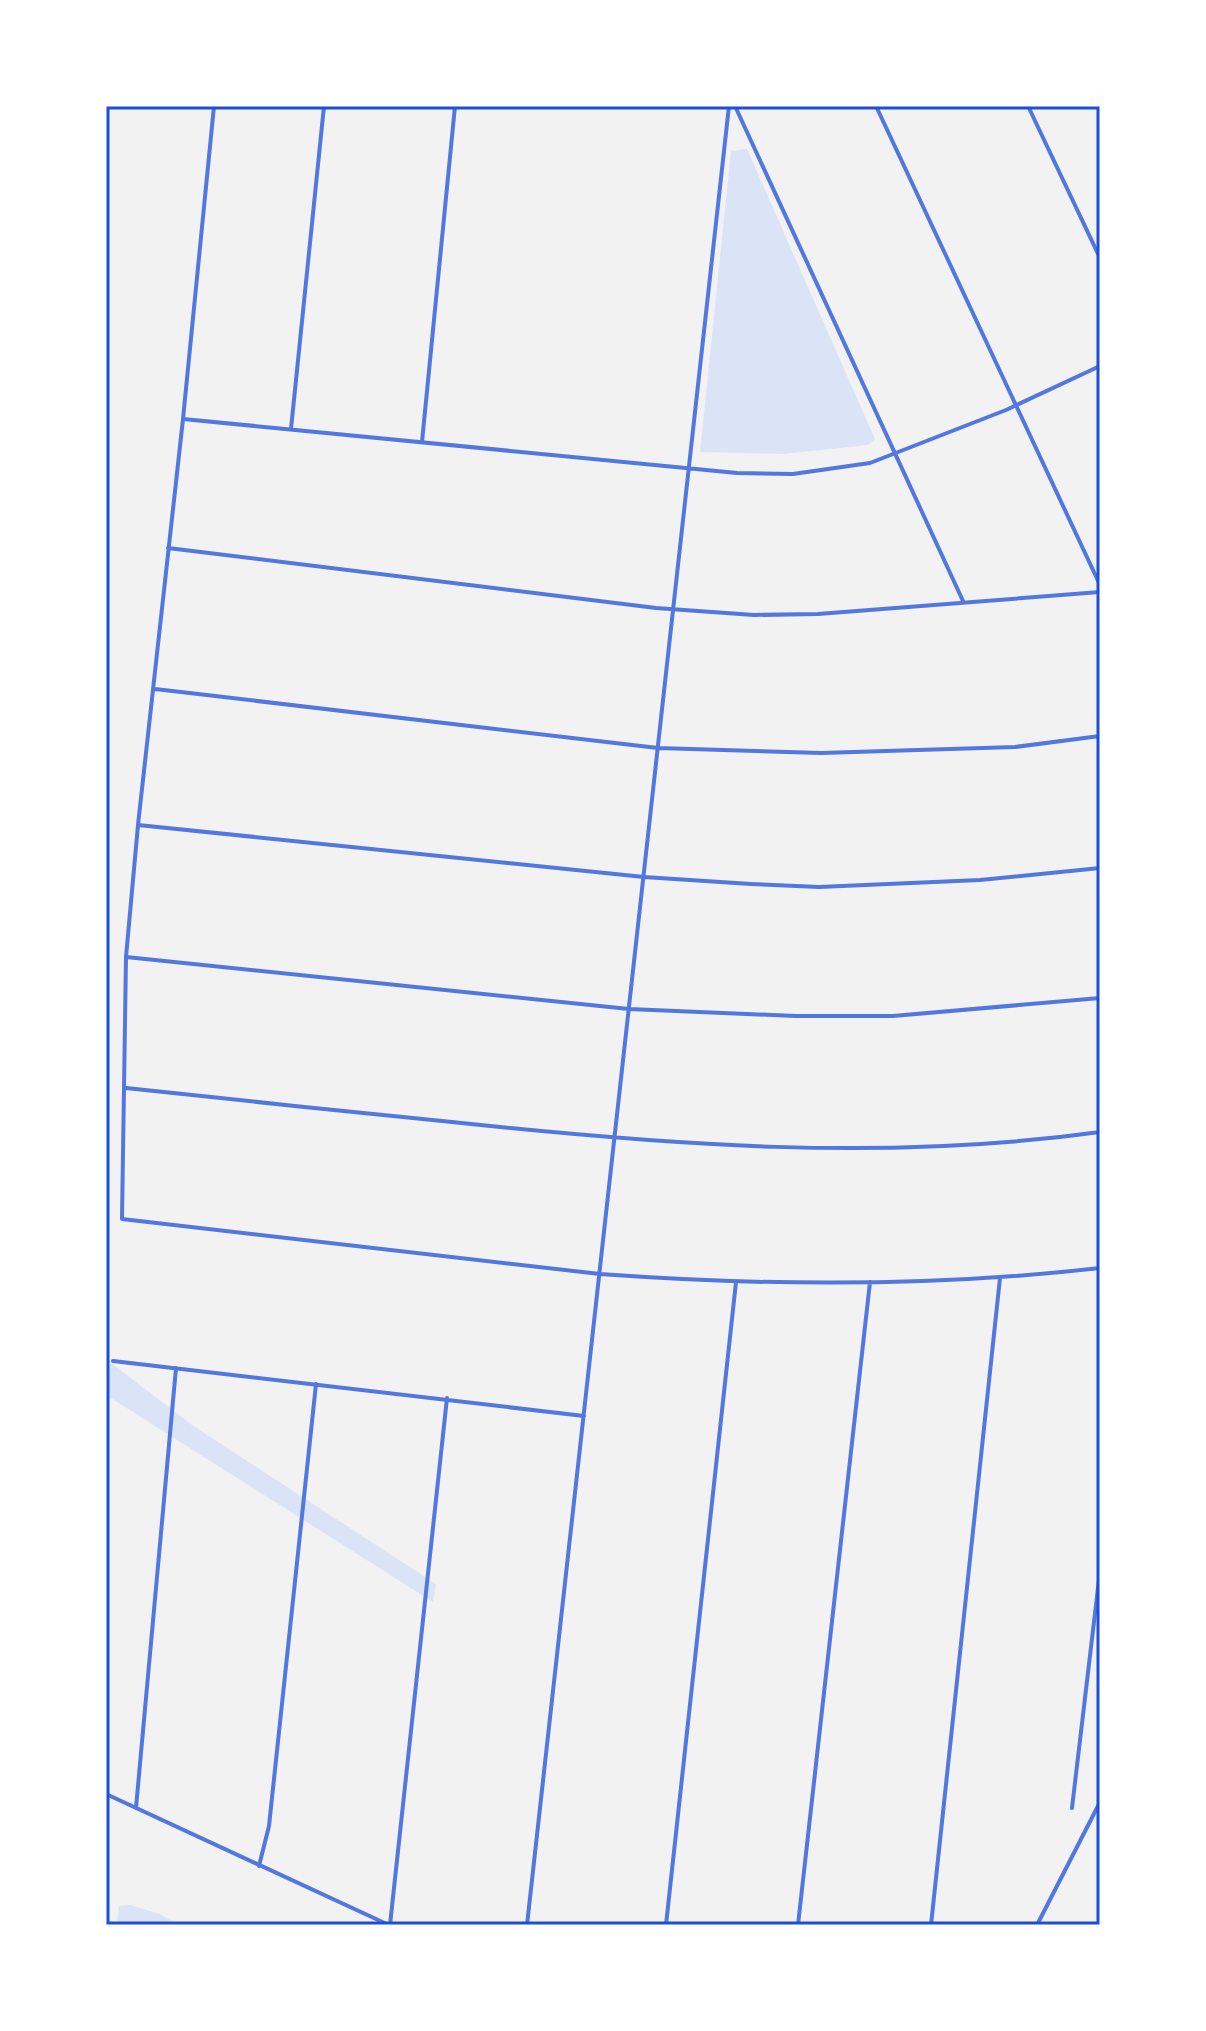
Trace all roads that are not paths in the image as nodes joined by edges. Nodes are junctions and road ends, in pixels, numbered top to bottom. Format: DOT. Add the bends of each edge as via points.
graph roads {
  1 [pos="214,106"];
  2 [pos="324,106"];
  3 [pos="455,106"];
  4 [pos="732,106"];
  5 [pos="876,106"];
  6 [pos="1028,106"];
  7 [pos="1100,258"];
  8 [pos="1100,366"];
  9 [pos="1016,405"];
  10 [pos="183,419"];
  11 [pos="291,429"];
  12 [pos="422,442"];
  13 [pos="897,453"];
  14 [pos="689,468"];
  15 [pos="168,548"];
  16 [pos="1100,585"];
  17 [pos="1100,592"];
  18 [pos="963,601"];
  19 [pos="674,610"];
  20 [pos="154,689"];
  21 [pos="1100,736"];
  22 [pos="658,748"];
  23 [pos="138,825"];
  24 [pos="1100,868"];
  25 [pos="644,877"];
  26 [pos="126,957"];
  27 [pos="1100,998"];
  28 [pos="629,1009"];
  29 [pos="125,1088"];
  30 [pos="1100,1132"];
  31 [pos="615,1139"];
  32 [pos="1100,1268"];
  33 [pos="600,1274"];
  34 [pos="1000,1278"];
  35 [pos="736,1282"];
  36 [pos="870,1282"];
  37 [pos="113,1361"];
  38 [pos="176,1368"];
  39 [pos="316,1384"];
  40 [pos="447,1398"];
  41 [pos="584,1416"];
  42 [pos="1100,1571"];
  43 [pos="106,1794"];
  44 [pos="1100,1802"];
  45 [pos="136,1808"];
  46 [pos="1072,1808"];
  47 [pos="259,1866"];
  48 [pos="389,1925"];
  49 [pos="527,1925"];
  50 [pos="666,1925"];
  51 [pos="798,1925"];
  52 [pos="931,1925"];
  53 [pos="1037,1925"];
  1 -- 10 [label="street"];
  2 -- 11 [label="street"];
  3 -- 12 [label="street"];
  4 -- 13 [label="street"];
  4 -- 14 [label="street"];
  5 -- 9 [label="street"];
  6 -- 7 [label="street"];
  8 -- 9 [label="street"];
  9 -- 13 [label="street"];
  9 -- 16 [label="street"];
  10 -- 11 [label="street"];
  10 -- 15 [label="street"];
  11 -- 12 [label="street"];
  12 -- 14 [label="street"];
  13 -- 14 [label="street" via="870,463 793,474"];
  13 -- 18 [label="street"];
  14 -- 19 [label="street"];
  15 -- 19 [label="street"];
  15 -- 20 [label="street"];
  17 -- 18 [label="street"];
  18 -- 19 [label="street" via="818,614"];
  19 -- 22 [label="street"];
  20 -- 22 [label="street"];
  20 -- 23 [label="street"];
  21 -- 22 [label="street" via="1015,747 836,753"];
  22 -- 25 [label="street"];
  23 -- 25 [label="street"];
  23 -- 26 [label="street"];
  24 -- 25 [label="street" via="819,887"];
  25 -- 28 [label="street"];
  26 -- 28 [label="street"];
  26 -- 29 [label="street"];
  27 -- 28 [label="street" via="893,1016"];
  28 -- 31 [label="street"];
  29 -- 31 [label="street"];
  29 -- 33 [label="street" via="122,1219"];
  30 -- 31 [label="street" via="888,1147"];
  31 -- 33 [label="street"];
  32 -- 34 [label="street"];
  33 -- 35 [label="street"];
  33 -- 41 [label="street"];
  34 -- 36 [label="street"];
  34 -- 52 [label="street"];
  35 -- 36 [label="street"];
  35 -- 50 [label="street"];
  36 -- 51 [label="street"];
  37 -- 38 [label="street"];
  38 -- 39 [label="street"];
  38 -- 45 [label="street"];
  39 -- 40 [label="street"];
  39 -- 47 [label="street" via="269,1826"];
  40 -- 41 [label="street"];
  40 -- 48 [label="street"];
  41 -- 49 [label="street"];
  42 -- 46 [label="street"];
  43 -- 45 [label="street"];
  44 -- 53 [label="street"];
  45 -- 47 [label="street"];
  47 -- 48 [label="street"];
}
